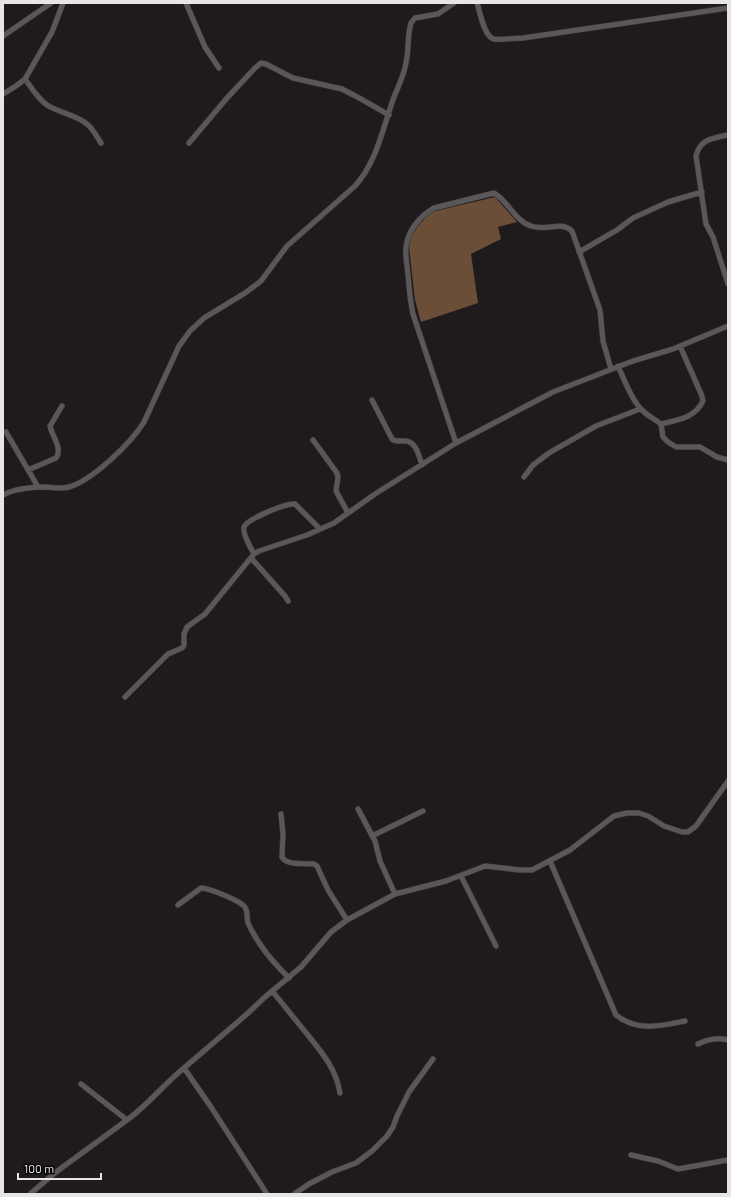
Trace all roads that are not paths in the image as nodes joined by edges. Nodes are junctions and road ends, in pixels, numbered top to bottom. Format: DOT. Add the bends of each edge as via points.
graph roads {
  1 [pos="51,3"];
  2 [pos="63,3"];
  3 [pos="186,3"];
  4 [pos="454,3"];
  5 [pos="477,3"];
  6 [pos="728,8"];
  7 [pos="3,36"];
  8 [pos="219,68"];
  9 [pos="25,78"];
  10 [pos="3,94"];
  11 [pos="389,115"];
  12 [pos="728,135"];
  13 [pos="101,143"];
  14 [pos="189,143"];
  15 [pos="702,192"];
  16 [pos="580,252"];
  17 [pos="728,284"];
  18 [pos="728,326"];
  19 [pos="680,346"];
  20 [pos="618,366"];
  21 [pos="611,369"];
  22 [pos="372,400"];
  23 [pos="62,406"];
  24 [pos="640,409"];
  25 [pos="661,424"];
  26 [pos="6,432"];
  27 [pos="313,440"];
  28 [pos="456,443"];
  29 [pos="728,460"];
  30 [pos="422,465"];
  31 [pos="28,470"];
  32 [pos="524,477"];
  33 [pos="38,487"];
  34 [pos="3,495"];
  35 [pos="348,513"];
  36 [pos="320,529"];
  37 [pos="252,556"];
  38 [pos="288,601"];
  39 [pos="125,696"];
  40 [pos="728,781"];
  41 [pos="358,809"];
  42 [pos="423,811"];
  43 [pos="281,814"];
  44 [pos="372,836"];
  45 [pos="550,861"];
  46 [pos="461,876"];
  47 [pos="395,894"];
  48 [pos="178,904"];
  49 [pos="347,920"];
  50 [pos="496,946"];
  51 [pos="289,978"];
  52 [pos="272,991"];
  53 [pos="685,1022"];
  54 [pos="728,1040"];
  55 [pos="698,1044"];
  56 [pos="433,1059"];
  57 [pos="184,1068"];
  58 [pos="81,1084"];
  59 [pos="340,1093"];
  60 [pos="127,1120"];
  61 [pos="631,1155"];
  62 [pos="728,1160"];
  63 [pos="30,1194"];
  64 [pos="267,1194"];
  65 [pos="294,1194"];
  1 -- 7 [label="street"];
  2 -- 9 [label="street" via="52,32"];
  3 -- 8 [label="street" via="205,47"];
  4 -- 11 [label="street" via="438,14 415,18 411,23 406,62"];
  5 -- 6 [label="street" via="486,32 494,39 522,38"];
  9 -- 10 [label="street"];
  9 -- 13 [label="street" via="45,104 88,125"];
  11 -- 14 [label="street" via="342,89 293,78 261,63"];
  11 -- 33 [label="street" via="363,177 355,186 287,246 261,281 204,318 190,331 179,346 138,431 100,469 80,482 68,487"];
  12 -- 15 [label="street" via="704,141 698,150 696,156"];
  15 -- 16 [label="street" via="668,202 633,218 618,230"];
  15 -- 17 [label="street" via="706,224 713,237"];
  16 -- 21 [label="street" via="600,310 603,340"];
  16 -- 28 [label="street" via="572,231 567,227 539,229 529,226 494,193 434,208 414,226 408,236 406,248 410,303"];
  18 -- 19 [label="street"];
  19 -- 20 [label="street"];
  19 -- 25 [label="street" via="703,401 695,413"];
  20 -- 21 [label="street"];
  20 -- 24 [label="street"];
  21 -- 28 [label="street" via="553,392"];
  22 -- 30 [label="street" via="392,439 413,444"];
  23 -- 31 [label="street" via="50,426 59,454 56,458"];
  24 -- 25 [label="street"];
  24 -- 32 [label="street" via="596,426 549,453 533,465"];
  25 -- 29 [label="street" via="663,437 676,447 700,447"];
  26 -- 31 [label="street"];
  27 -- 35 [label="street" via="337,473 336,491"];
  28 -- 30 [label="street"];
  30 -- 35 [label="street"];
  31 -- 33 [label="street"];
  33 -- 34 [label="street" via="11,490"];
  35 -- 36 [label="street"];
  36 -- 37 [label="street"];
  36 -- 37 [label="street" via="295,504 290,503 249,522 244,527"];
  37 -- 38 [label="street"];
  37 -- 39 [label="street" via="206,614 187,627 182,648 168,654"];
  40 -- 45 [label="street" via="696,826 688,832 672,830 639,813 627,813 614,816 570,850"];
  41 -- 44 [label="street"];
  42 -- 44 [label="street"];
  43 -- 49 [label="street" via="282,857 288,862 317,866 328,890"];
  44 -- 47 [label="street"];
  45 -- 46 [label="street" via="532,870 485,866"];
  45 -- 53 [label="street" via="616,1015 629,1024 644,1027"];
  46 -- 47 [label="street"];
  46 -- 50 [label="street"];
  47 -- 49 [label="street"];
  48 -- 51 [label="street" via="201,888 242,904 247,911 248,922 256,939 270,960"];
  49 -- 51 [label="street" via="331,932"];
  51 -- 52 [label="street"];
  52 -- 57 [label="street"];
  52 -- 59 [label="street" via="322,1052 331,1066"];
  54 -- 55 [label="street" via="711,1039"];
  56 -- 65 [label="street" via="409,1092 393,1127 372,1151 356,1163 309,1184"];
  57 -- 60 [label="street"];
  57 -- 64 [label="street"];
  58 -- 60 [label="street"];
  60 -- 63 [label="street"];
  61 -- 62 [label="street" via="678,1169"];
}
